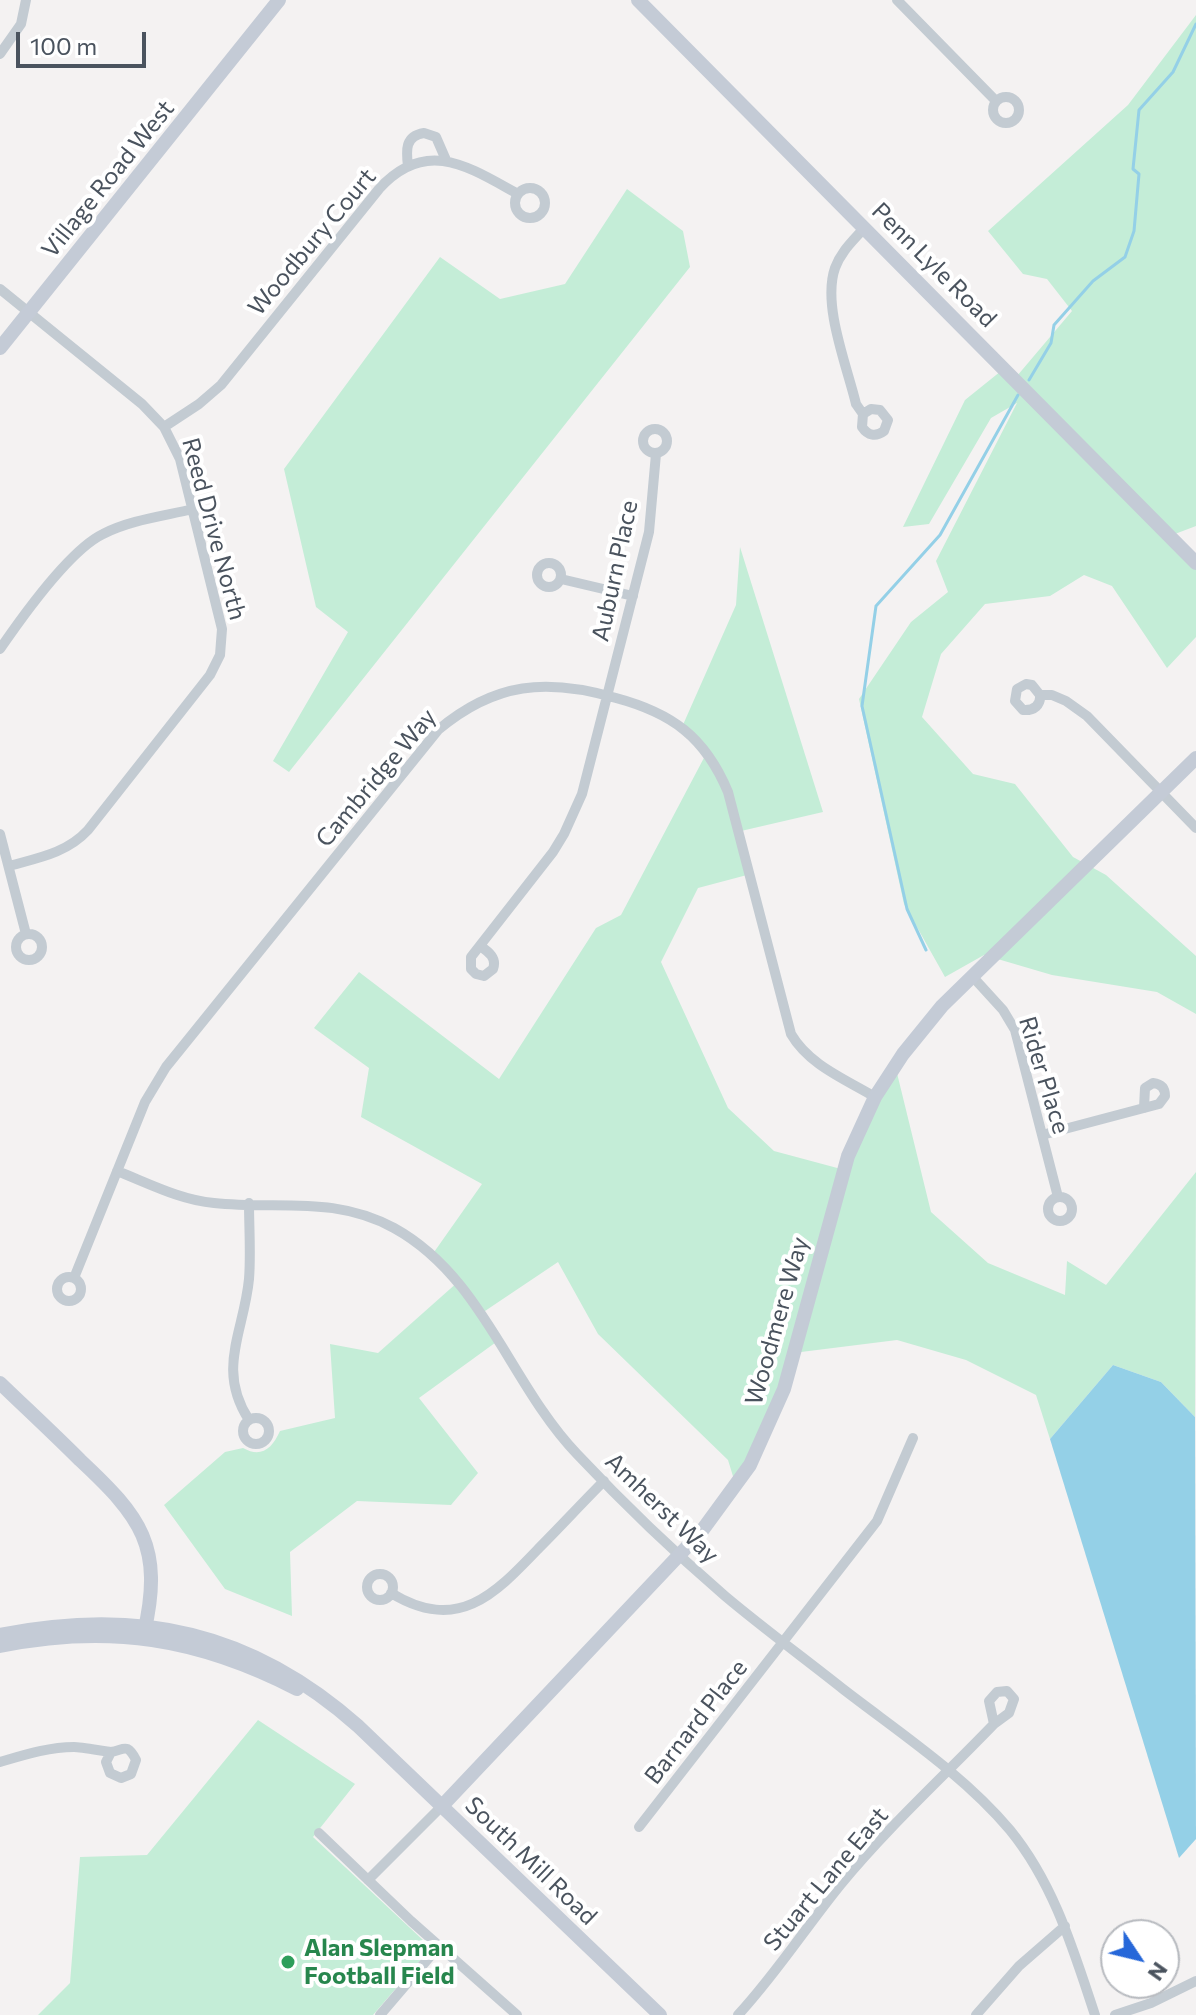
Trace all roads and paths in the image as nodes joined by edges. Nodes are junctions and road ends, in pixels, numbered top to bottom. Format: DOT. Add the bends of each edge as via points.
graph roads {
  1 [pos="26,0"];
  2 [pos="279,0"];
  3 [pos="638,0"];
  4 [pos="897,0"];
  5 [pos="0,54"];
  6 [pos="996,101"];
  7 [pos="446,160"];
  8 [pos="408,166"];
  9 [pos="518,194"];
  10 [pos="865,227"];
  11 [pos="0,289"];
  12 [pos="29,313"];
  13 [pos="0,348"];
  14 [pos="863,414"];
  15 [pos="164,427"];
  16 [pos="656,454"];
  17 [pos="193,509"];
  18 [pos="1196,563"];
  19 [pos="561,579"];
  20 [pos="633,596"];
  21 [pos="0,649"];
  22 [pos="607,695"];
  23 [pos="1040,695"];
  24 [pos="1196,758"];
  25 [pos="1161,791"];
  26 [pos="1196,828"];
  27 [pos="0,834"];
  28 [pos="9,866"];
  29 [pos="26,934"];
  30 [pos="480,946"];
  31 [pos="972,976"];
  32 [pos="875,1097"];
  33 [pos="1144,1108"];
  34 [pos="1042,1135"];
  35 [pos="117,1171"];
  36 [pos="1058,1197"];
  37 [pos="249,1203"];
  38 [pos="74,1278"];
  39 [pos="0,1383"];
  40 [pos="249,1420"];
  41 [pos="913,1438"];
  42 [pos="604,1481"];
  43 [pos="680,1554"];
  44 [pos="391,1593"];
  45 [pos="144,1631"];
  46 [pos="0,1635"];
  47 [pos="783,1641"];
  48 [pos="0,1646"];
  49 [pos="994,1724"];
  50 [pos="111,1752"];
  51 [pos="0,1762"];
  52 [pos="948,1771"];
  53 [pos="442,1806"];
  54 [pos="639,1827"];
  55 [pos="319,1833"];
  56 [pos="368,1880"];
  57 [pos="1065,1926"];
  58 [pos="439,1946"];
  59 [pos="1196,1981"];
  60 [pos="380,2015"];
  61 [pos="517,2015"];
  62 [pos="660,2015"];
  63 [pos="738,2015"];
  64 [pos="976,2015"];
  65 [pos="1095,2015"];
  66 [pos="1115,2015"];
  1 -- 5 [label="street" via="21,24"];
  2 -- 12 [label="street, Village Road West"];
  3 -- 10 [label="street, Penn Lyle Road"];
  4 -- 6 [label="street"];
  7 -- 8 [label="street, Woodbury Court"];
  7 -- 8 [label="street" via="436,137 418,134 406,147"];
  7 -- 9 [label="street, Woodbury Court" via="469,166"];
  8 -- 15 [label="street, Woodbury Court" via="379,189 221,385"];
  10 -- 14 [label="street" via="841,256 831,294 856,404"];
  10 -- 18 [label="street, Penn Lyle Road"];
  11 -- 12 [label="street, Reed Drive North"];
  12 -- 13 [label="street, Village Road West"];
  12 -- 15 [label="street, Reed Drive North"];
  15 -- 17 [label="street, Reed Drive North" via="180,459"];
  16 -- 20 [label="street, Auburn Place" via="649,532"];
  17 -- 21 [label="street" via="118,528 91,541 68,562"];
  17 -- 28 [label="street, Reed Drive North" via="222,629 215,666 80,839 60,851"];
  19 -- 20 [label="street"];
  20 -- 22 [label="street, Auburn Place"];
  22 -- 30 [label="street, Auburn Place" via="582,794 564,834"];
  22 -- 32 [label="street, Cambridge Way" via="664,715 712,759 728,792 791,1034 814,1062"];
  22 -- 35 [label="street, Cambridge Way" via="558,685 521,688 477,703 438,730 166,1067 145,1102"];
  23 -- 25 [label="street" via="1066,701 1087,716"];
  24 -- 25 [label="street, Woodmere Way"];
  25 -- 26 [label="street"];
  25 -- 31 [label="street, Woodmere Way"];
  27 -- 28 [label="street"];
  28 -- 29 [label="street"];
  31 -- 32 [label="street, Woodmere Way" via="920,1031"];
  31 -- 34 [label="street, Rider Place" via="1015,1030"];
  32 -- 43 [label="street, Woodmere Way" via="838,1186 775,1415 735,1489"];
  33 -- 34 [label="street"];
  34 -- 36 [label="street, Rider Place"];
  35 -- 37 [label="street, Amherst Way" via="195,1200"];
  35 -- 38 [label="street, Cambridge Way"];
  37 -- 40 [label="street" via="249,1278 232,1360 235,1388"];
  37 -- 42 [label="street, Amherst Way" via="353,1211 393,1227 428,1251 470,1297 550,1423"];
  39 -- 45 [label="street" via="117,1495 137,1522 151,1569"];
  41 -- 47 [label="street, Barnard Place" via="877,1521"];
  42 -- 43 [label="street, Amherst Way"];
  42 -- 44 [label="street" via="481,1601 440,1610"];
  43 -- 47 [label="street, Amherst Way"];
  43 -- 53 [label="street, Woodmere Way"];
  45 -- 46 [label="street" via="67,1624"];
  45 -- 48 [label="street"];
  45 -- 53 [label="street, South Mill Road" via="245,1664 297,1688 371,1738"];
  47 -- 52 [label="street, Amherst Way"];
  47 -- 54 [label="street, Barnard Place"];
  49 -- 52 [label="street, Stuart Lane East"];
  50 -- 51 [label="street" via="71,1747"];
  52 -- 57 [label="street, Amherst Way" via="989,1807 1024,1849"];
  52 -- 63 [label="street, Stuart Lane East" via="842,1883"];
  53 -- 56 [label="street, Woodmere Way"];
  53 -- 62 [label="street, South Mill Road"];
  55 -- 56 [label="street"];
  56 -- 58 [label="street"];
  57 -- 64 [label="street" via="1019,1966"];
  57 -- 65 [label="street, Amherst Way"];
  58 -- 60 [label="street"];
  58 -- 61 [label="street"];
  59 -- 66 [label="street"];
}
